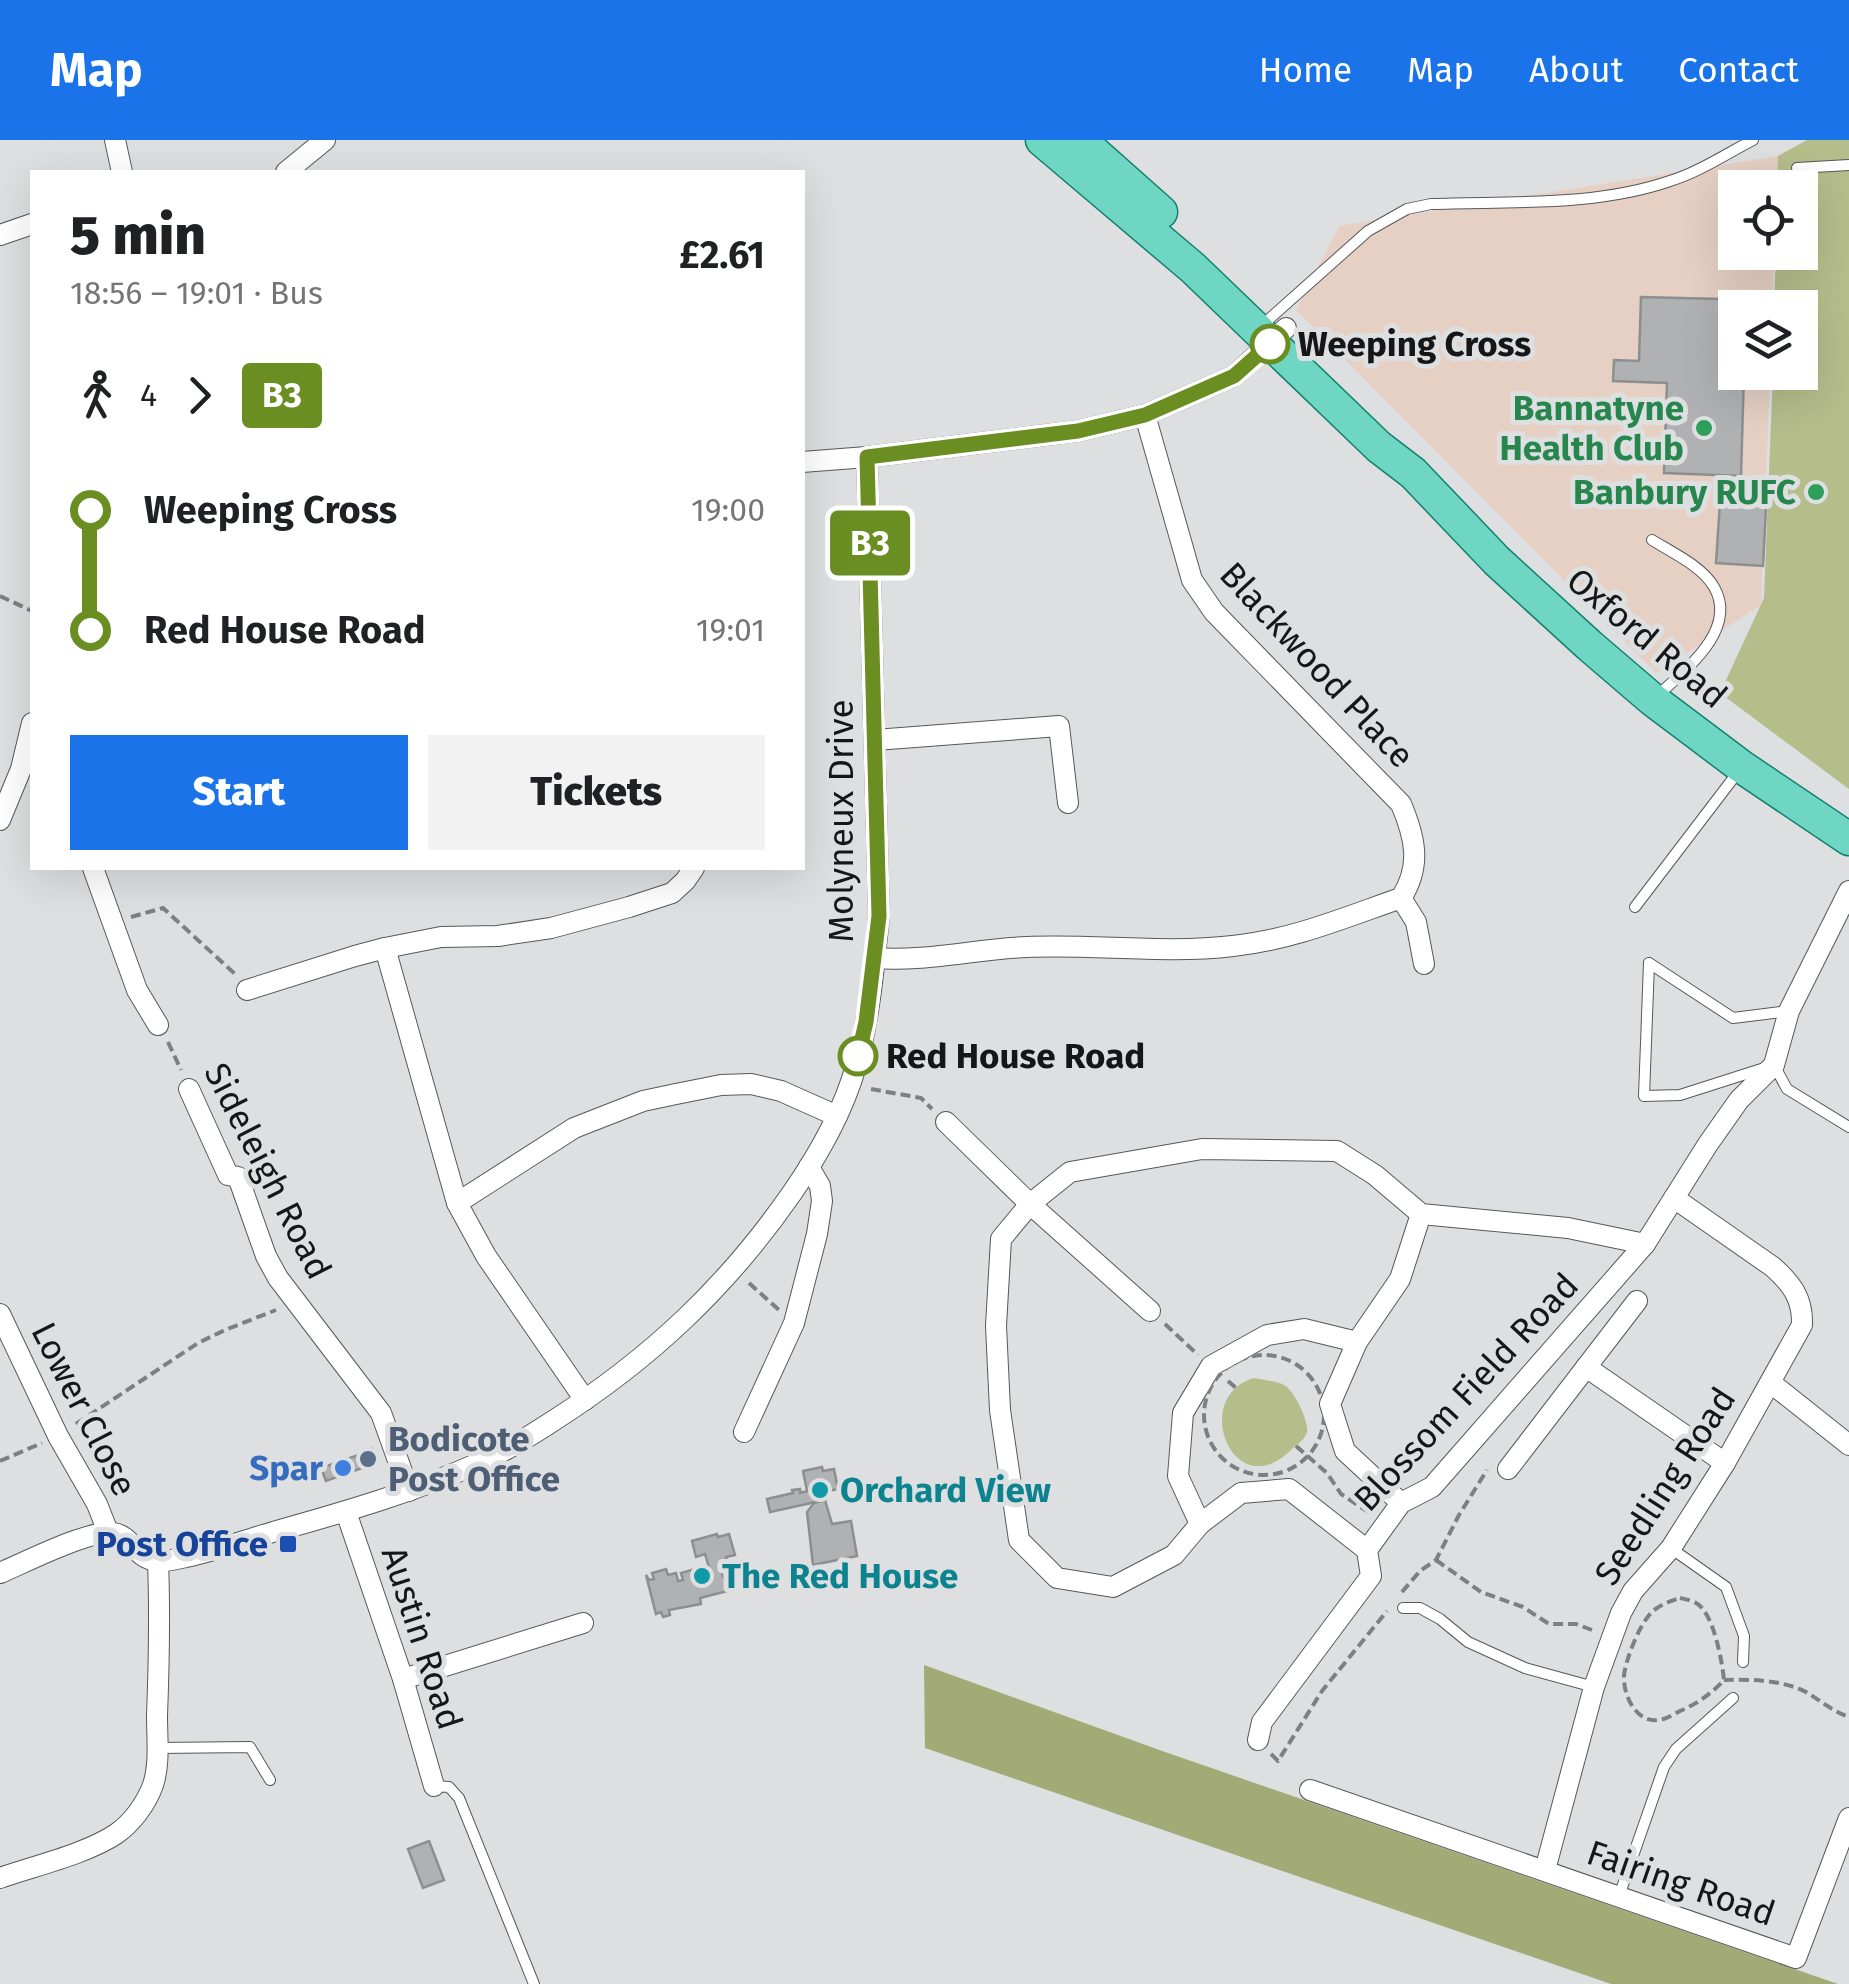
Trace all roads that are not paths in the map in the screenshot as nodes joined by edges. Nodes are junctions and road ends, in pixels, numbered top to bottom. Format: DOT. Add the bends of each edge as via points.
graph roads {
  1 [pos="115,140"];
  2 [pos="325,140"];
  3 [pos="1080,140"];
  4 [pos="1753,140"];
  5 [pos="1044,141"];
  6 [pos="1849,165"];
  7 [pos="1796,168"];
  8 [pos="122,170"];
  9 [pos="288,170"];
  10 [pos="30,225"];
  11 [pos="0,235"];
  12 [pos="1271,329"];
  13 [pos="1145,415"];
  14 [pos="867,457"];
  15 [pos="805,462"];
  16 [pos="1652,540"];
  17 [pos="1653,700"];
  18 [pos="875,740"];
  19 [pos="30,742"];
  20 [pos="1742,767"];
  21 [pos="27,771"];
  22 [pos="1068,802"];
  23 [pos="0,820"];
  24 [pos="1849,840"];
  25 [pos="94,870"];
  26 [pos="693,870"];
  27 [pos="1849,890"];
  28 [pos="1401,898"];
  29 [pos="1635,907"];
  30 [pos="385,948"];
  31 [pos="874,958"];
  32 [pos="1424,964"];
  33 [pos="247,990"];
  34 [pos="1789,1011"];
  35 [pos="158,1025"];
  36 [pos="1774,1064"];
  37 [pos="189,1089"];
  38 [pos="838,1116"];
  39 [pos="946,1122"];
  40 [pos="1849,1126"];
  41 [pos="809,1168"];
  42 [pos="1674,1198"];
  43 [pos="456,1203"];
  44 [pos="1030,1204"];
  45 [pos="1421,1214"];
  46 [pos="1646,1244"];
  47 [pos="1637,1302"];
  48 [pos="1150,1311"];
  49 [pos="0,1314"];
  50 [pos="1357,1342"];
  51 [pos="1586,1367"];
  52 [pos="1771,1383"];
  53 [pos="585,1400"];
  54 [pos="744,1432"];
  55 [pos="1849,1445"];
  56 [pos="1724,1463"];
  57 [pos="1508,1469"];
  58 [pos="409,1491"];
  59 [pos="1401,1503"];
  60 [pos="346,1512"];
  61 [pos="1200,1524"];
  62 [pos="108,1532"];
  63 [pos="1671,1548"];
  64 [pos="1367,1550"];
  65 [pos="158,1561"];
  66 [pos="0,1573"];
  67 [pos="1398,1603"];
  68 [pos="583,1623"];
  69 [pos="1742,1662"];
  70 [pos="404,1679"];
  71 [pos="1594,1687"];
  72 [pos="1733,1698"];
  73 [pos="1258,1740"];
  74 [pos="156,1748"];
  75 [pos="270,1780"];
  76 [pos="434,1786"];
  77 [pos="1310,1790"];
  78 [pos="1849,1818"];
  79 [pos="1544,1870"];
  80 [pos="0,1878"];
  81 [pos="1620,1896"];
  82 [pos="534,1984"];
  1 -- 8 [label="street"];
  2 -- 9 [label="street"];
  3 -- 12 [label="main road, Oxford Road"];
  4 -- 12 [label="lane" via="1675,180 1619,194 1407,209 1368,231"];
  5 -- 12 [label="main road, Oxford Road"];
  6 -- 7 [label="lane"];
  10 -- 11 [label="street"];
  12 -- 13 [label="street" via="1234,376"];
  12 -- 17 [label="main road, Oxford Road" via="1391,436 1413,473 1497,561"];
  13 -- 14 [label="street" via="1078,431"];
  13 -- 28 [label="street, Blackwood Place" via="1192,580 1214,612 1400,804 1415,855"];
  14 -- 15 [label="street"];
  14 -- 18 [label="street, Molyneux Drive"];
  16 -- 17 [label="lane" via="1713,584 1720,618 1700,656"];
  17 -- 20 [label="main road, Oxford Road"];
  18 -- 22 [label="street" via="1059,726"];
  18 -- 31 [label="street, Molyneux Drive"];
  19 -- 21 [label="street"];
  20 -- 24 [label="main road, Oxford Road"];
  20 -- 29 [label="lane"];
  21 -- 23 [label="street"];
  25 -- 35 [label="street" via="137,990"];
  26 -- 30 [label="street" via="672,893 551,928"];
  27 -- 34 [label="street"];
  28 -- 31 [label="street" via="1293,936 1234,946 1022,947"];
  28 -- 32 [label="street" via="1416,922"];
  30 -- 33 [label="street"];
  30 -- 43 [label="street"];
  31 -- 38 [label="street, Molyneux Drive" via="856,1066"];
  34 -- 36 [label="street"];
  34 -- 36 [label="lane" via="1733,1018 1650,963 1644,1096 1680,1095"];
  36 -- 40 [label="lane" via="1787,1088"];
  36 -- 42 [label="street, Blossom Field Road" via="1739,1100"];
  37 -- 58 [label="street, Sideleigh Road" via="228,1175 238,1177 278,1278 381,1413"];
  38 -- 41 [label="street, Molyneux Drive"];
  38 -- 43 [label="street" via="752,1084 676,1094 574,1128"];
  39 -- 44 [label="street"];
  41 -- 53 [label="street, Molyneux Drive" via="717,1289"];
  41 -- 54 [label="street" via="822,1201 817,1234 794,1323"];
  42 -- 46 [label="street, Blossom Field Road"];
  42 -- 52 [label="street, Seedling Road" via="1774,1267 1796,1293 1802,1325"];
  43 -- 53 [label="street"];
  44 -- 45 [label="street" via="1070,1172 1108,1165 1202,1149 1336,1151"];
  44 -- 48 [label="street"];
  44 -- 61 [label="street" via="1001,1239 996,1326 1019,1540 1057,1578 1113,1587 1174,1555"];
  45 -- 46 [label="street" via="1568,1228"];
  45 -- 50 [label="street" via="1400,1279"];
  46 -- 59 [label="street, Blossom Field Road" via="1432,1487"];
  47 -- 51 [label="street"];
  49 -- 62 [label="street, Lower Close"];
  50 -- 59 [label="street" via="1330,1404 1346,1451"];
  50 -- 61 [label="street" via="1304,1329 1267,1334 1215,1370 1183,1412 1178,1476"];
  51 -- 56 [label="street"];
  51 -- 57 [label="street"];
  52 -- 55 [label="street"];
  52 -- 56 [label="street, Seedling Road"];
  53 -- 58 [label="street, Molyneux Drive" via="484,1461"];
  56 -- 63 [label="street, Seedling Road"];
  58 -- 60 [label="street, Molyneux Drive"];
  59 -- 64 [label="street, Blossom Field Road"];
  60 -- 65 [label="street, Molyneux Drive"];
  60 -- 70 [label="street, Austin Road"];
  61 -- 64 [label="street" via="1242,1492 1289,1489"];
  62 -- 65 [label="street, Lower Close"];
  62 -- 66 [label="street"];
  63 -- 69 [label="lane" via="1726,1587 1744,1636"];
  63 -- 71 [label="street, Seedling Road" via="1633,1591"];
  64 -- 73 [label="street, Blossom Field Road" via="1371,1576 1262,1722"];
  65 -- 74 [label="street"];
  67 -- 71 [label="lane" via="1420,1608 1512,1663"];
  68 -- 70 [label="street"];
  70 -- 76 [label="street, Austin Road"];
  71 -- 79 [label="street, Seedling Road"];
  72 -- 81 [label="lane" via="1664,1767"];
  74 -- 75 [label="lane" via="250,1747"];
  74 -- 80 [label="street" via="154,1783 116,1834"];
  76 -- 82 [label="lane" via="450,1787 458,1798"];
  77 -- 79 [label="street, Fairing Road"];
  78 -- 81 [label="street, Fairing Road" via="1796,1958"];
  79 -- 81 [label="street, Fairing Road"];
}
